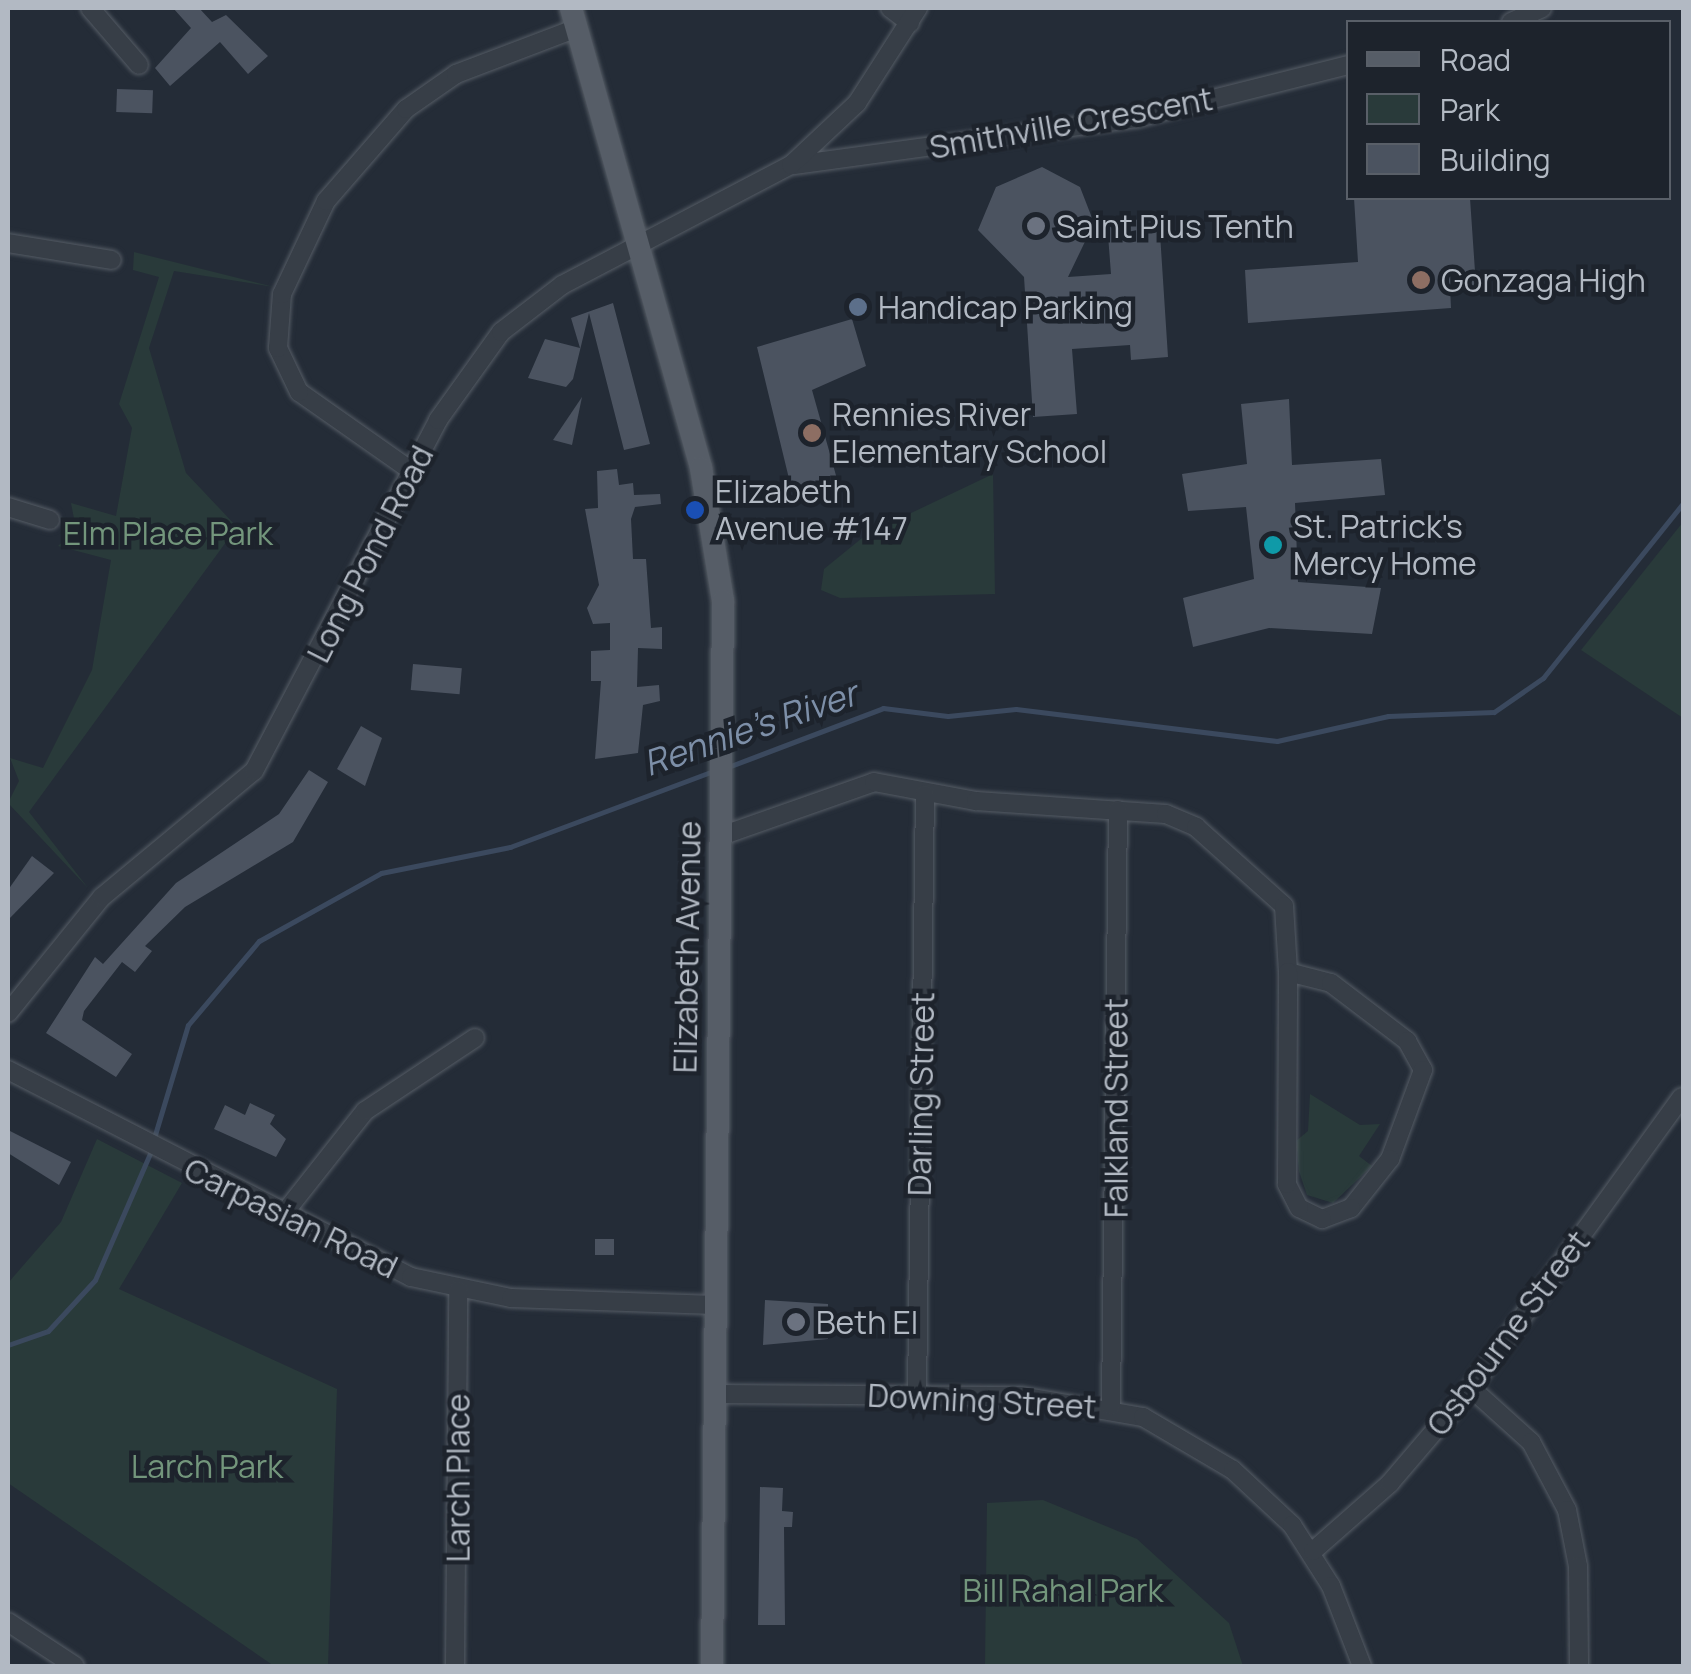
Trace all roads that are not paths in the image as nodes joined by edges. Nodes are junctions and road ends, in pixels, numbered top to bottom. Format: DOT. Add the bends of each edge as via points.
graph roads {
  1 [pos="90,8"];
  2 [pos="890,8"];
  3 [pos="1542,8"];
  4 [pos="914,15"];
  5 [pos="574,18"];
  6 [pos="1515,20"];
  7 [pos="139,65"];
  8 [pos="1346,66"];
  9 [pos="791,165"];
  10 [pos="641,242"];
  11 [pos="8,243"];
  12 [pos="112,260"];
  13 [pos="413,472"];
  14 [pos="8,507"];
  15 [pos="50,520"];
  16 [pos="925,794"];
  17 [pos="1118,810"];
  18 [pos="720,836"];
  19 [pos="1288,972"];
  20 [pos="8,1013"];
  21 [pos="475,1038"];
  22 [pos="8,1070"];
  23 [pos="1682,1098"];
  24 [pos="282,1216"];
  25 [pos="458,1290"];
  26 [pos="715,1304"];
  27 [pos="1471,1388"];
  28 [pos="715,1394"];
  29 [pos="917,1394"];
  30 [pos="1111,1406"];
  31 [pos="1313,1551"];
  32 [pos="8,1622"];
  33 [pos="76,1666"];
  34 [pos="455,1666"];
  35 [pos="712,1666"];
  36 [pos="1362,1666"];
  37 [pos="1579,1666"];
  1 -- 7 [label="street"];
  2 -- 4 [label="street"];
  3 -- 6 [label="street"];
  4 -- 9 [label="street" via="857,103"];
  5 -- 10 [label="main road, Elizabeth Avenue"];
  5 -- 13 [label="street" via="456,74 406,109 326,202 282,294 278,348 299,392"];
  8 -- 9 [label="street, Smithville Crescent" via="1120,121"];
  9 -- 10 [label="street, Long Pond Road"];
  10 -- 13 [label="street, Long Pond Road" via="544,296 501,332 458,386"];
  10 -- 18 [label="main road, Elizabeth Avenue" via="716,548"];
  11 -- 12 [label="street"];
  13 -- 20 [label="street, Long Pond Road" via="254,771 102,897"];
  14 -- 15 [label="street"];
  16 -- 17 [label="street"];
  16 -- 18 [label="street" via="854,783"];
  16 -- 29 [label="street, Darling Street"];
  17 -- 19 [label="street" via="1184,820 1274,895 1289,916"];
  17 -- 30 [label="street, Falkland Street"];
  18 -- 26 [label="main road, Elizabeth Avenue"];
  19 -- 19 [label="street" via="1287,1184 1298,1208 1322,1219 1350,1208 1390,1159 1416,1109 1423,1070 1407,1041 1340,989"];
  21 -- 24 [label="street" via="365,1110"];
  22 -- 24 [label="street, Carpasian Road"];
  23 -- 27 [label="street, Osbourne Street"];
  24 -- 25 [label="street, Carpasian Road" via="389,1269"];
  25 -- 26 [label="street, Carpasian Road"];
  25 -- 34 [label="street, Larch Place"];
  26 -- 28 [label="main road, Elizabeth Avenue"];
  27 -- 31 [label="street, Osbourne Street" via="1390,1483"];
  27 -- 37 [label="street" via="1530,1442 1567,1510 1578,1566"];
  28 -- 29 [label="street, Downing Street"];
  28 -- 35 [label="main road, Elizabeth Avenue"];
  29 -- 30 [label="street, Downing Street"];
  30 -- 31 [label="street, Downing Street" via="1233,1470"];
  31 -- 36 [label="street, Downing Street"];
  32 -- 33 [label="street"];
}
